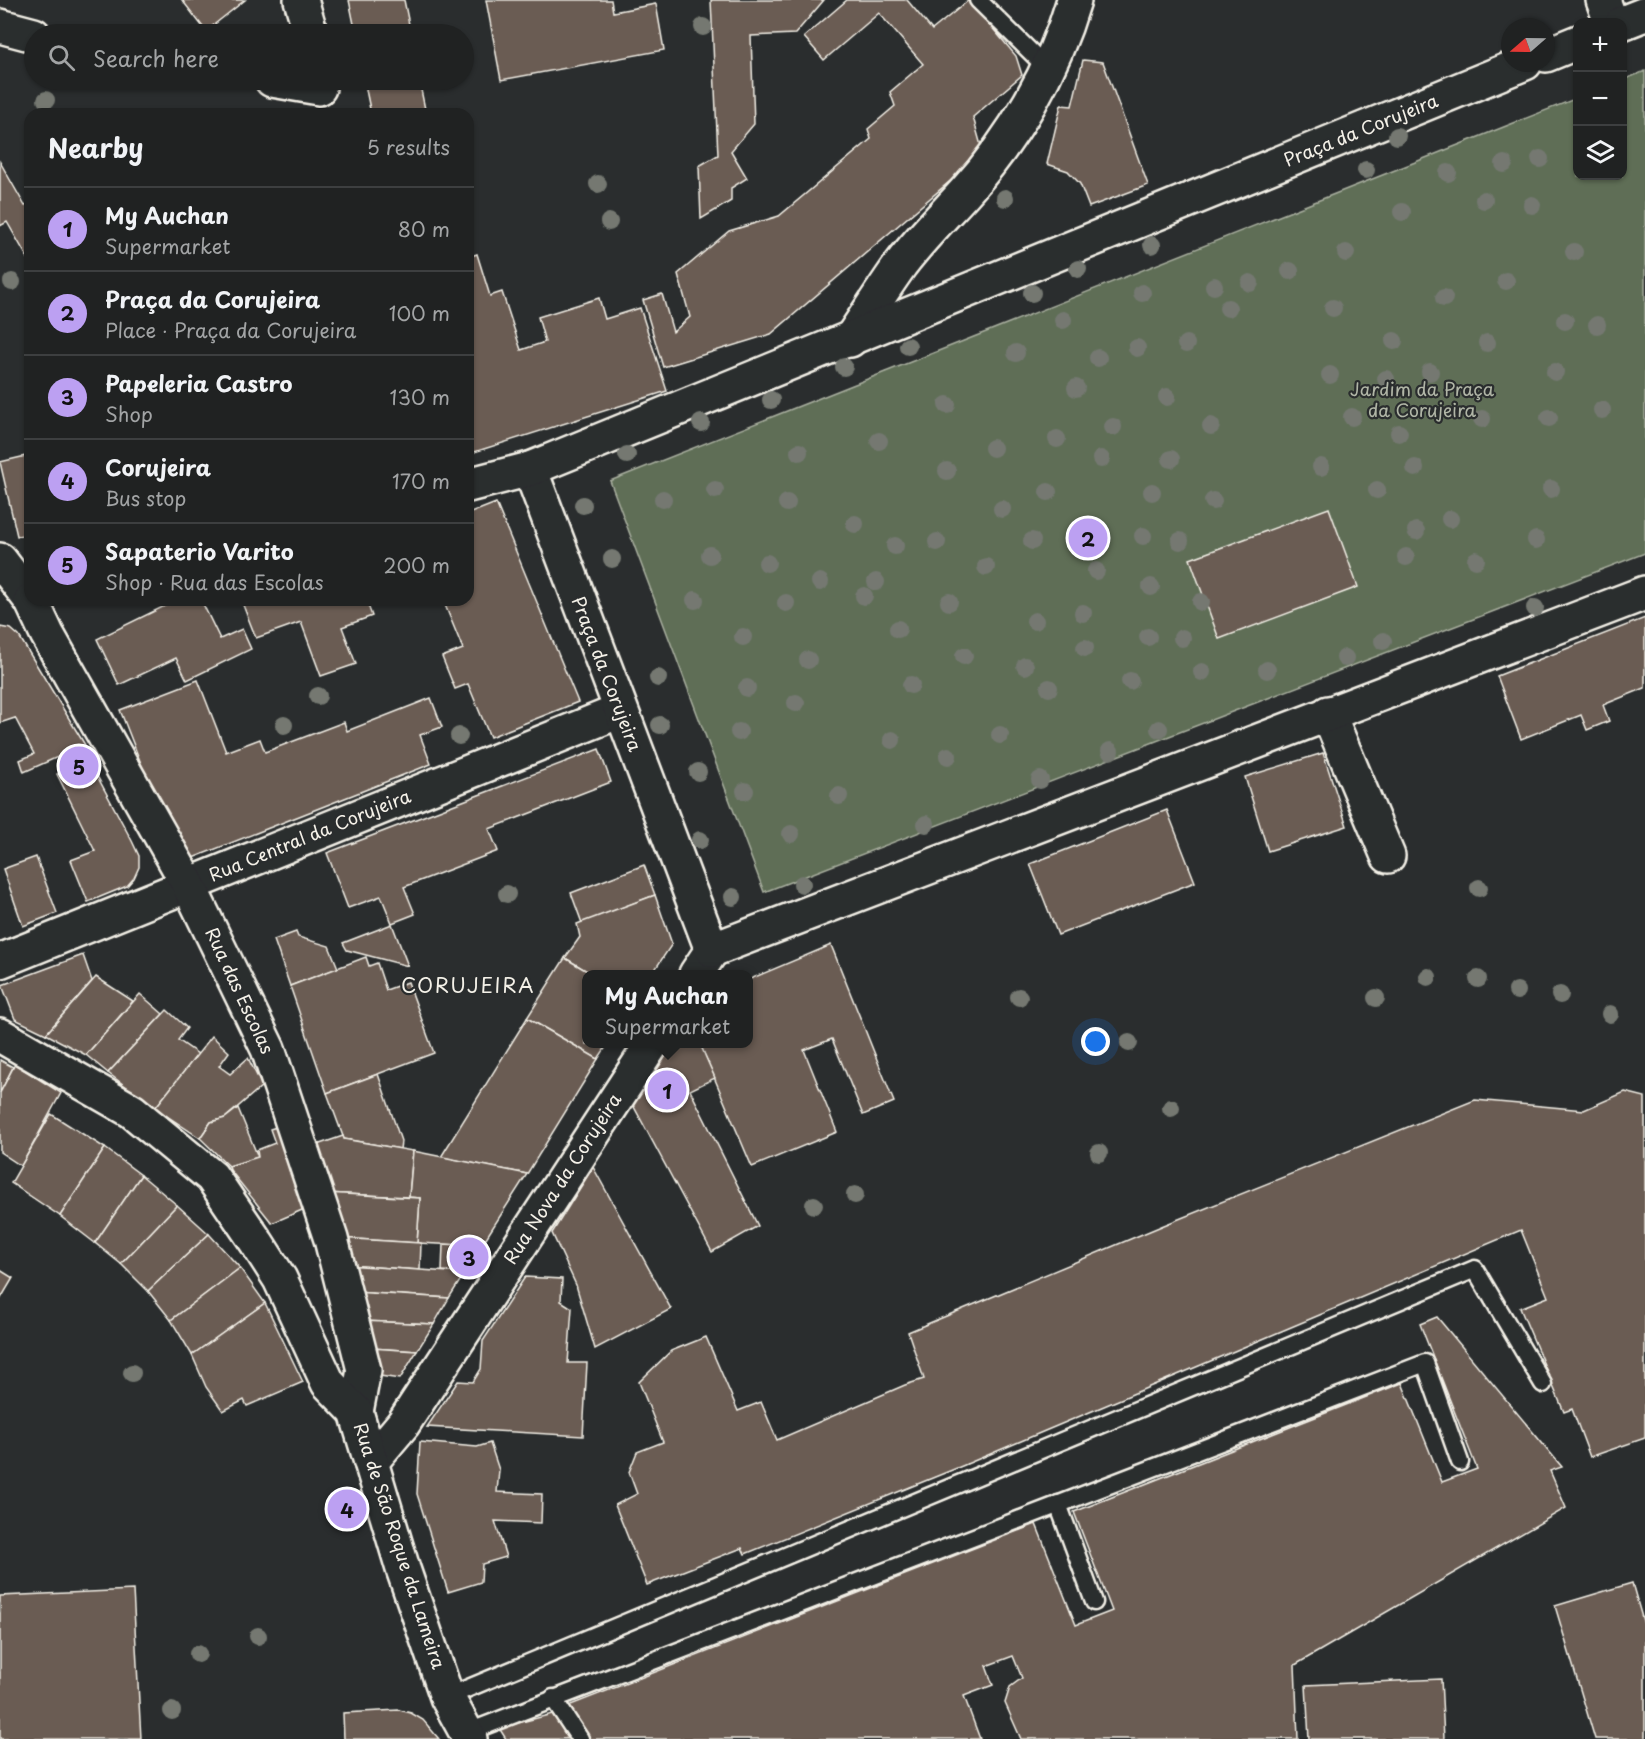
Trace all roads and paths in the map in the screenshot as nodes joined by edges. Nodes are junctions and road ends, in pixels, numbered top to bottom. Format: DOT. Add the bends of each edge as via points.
graph roads {
  1 [pos="301,0"];
  2 [pos="978,0"];
  3 [pos="1074,0"];
  4 [pos="1603,0"];
  5 [pos="1645,14"];
  6 [pos="1610,18"];
  7 [pos="1627,21"];
  8 [pos="308,24"];
  9 [pos="0,26"];
  10 [pos="24,32"];
  11 [pos="1573,44"];
  12 [pos="1555,51"];
  13 [pos="1048,69"];
  14 [pos="1504,72"];
  15 [pos="850,340"];
  16 [pos="530,469"];
  17 [pos="474,483"];
  18 [pos="0,560"];
  19 [pos="1645,593"];
  20 [pos="24,598"];
  21 [pos="29,606"];
  22 [pos="620,711"];
  23 [pos="1328,713"];
  24 [pos="1388,856"];
  25 [pos="188,884"];
  26 [pos="0,961"];
  27 [pos="704,962"];
  28 [pos="0,1035"];
  29 [pos="649,1048"];
  30 [pos="1543,1384"];
  31 [pos="356,1412"];
  32 [pos="371,1462"];
  33 [pos="1460,1462"];
  34 [pos="1058,1504"];
  35 [pos="1094,1602"];
  36 [pos="447,1697"];
  37 [pos="553,1698"];
  38 [pos="468,1736"];
  39 [pos="580,1739"];
  1 -- 8 [label="street"];
  2 -- 13 [label="lane"];
  3 -- 13 [label="street"];
  4 -- 6 [label="street"];
  5 -- 7 [label="street"];
  9 -- 10 [label="street"];
  11 -- 12 [label="street"];
  13 -- 15 [label="street" via="1009,135 902,263"];
  14 -- 15 [label="street, Praça da Corujeira"];
  15 -- 16 [label="street, Praça da Corujeira"];
  16 -- 17 [label="street"];
  16 -- 22 [label="street, Praça da Corujeira"];
  18 -- 20 [label="street, Rua das Escolas"];
  19 -- 23 [label="street, Praça da Corujeira"];
  21 -- 25 [label="street, Rua das Escolas"];
  22 -- 25 [label="street, Rua Central da Corujeira"];
  22 -- 27 [label="street, Praça da Corujeira"];
  23 -- 24 [label="street"];
  23 -- 27 [label="street, Praça da Corujeira"];
  25 -- 26 [label="street, Rua Central da Corujeira"];
  25 -- 31 [label="street, Rua das Escolas" via="268,1049 331,1239 364,1370"];
  28 -- 31 [label="street, Rua de São Roque da Lameira" via="132,1112 212,1177 280,1279 328,1383"];
  29 -- 32 [label="street, Rua Nova da Corujeira" via="403,1424"];
  30 -- 36 [label="lane" via="1475,1269"];
  31 -- 32 [label="street, Rua de São Roque da Lameira"];
  32 -- 36 [label="street, Rua de São Roque da Lameira"];
  33 -- 34 [label="lane" via="1425,1363"];
  34 -- 35 [label="lane"];
  34 -- 37 [label="lane"];
  36 -- 38 [label="street, Rua de São Roque da Lameira"];
  37 -- 38 [label="lane"];
  37 -- 39 [label="lane"];
}
